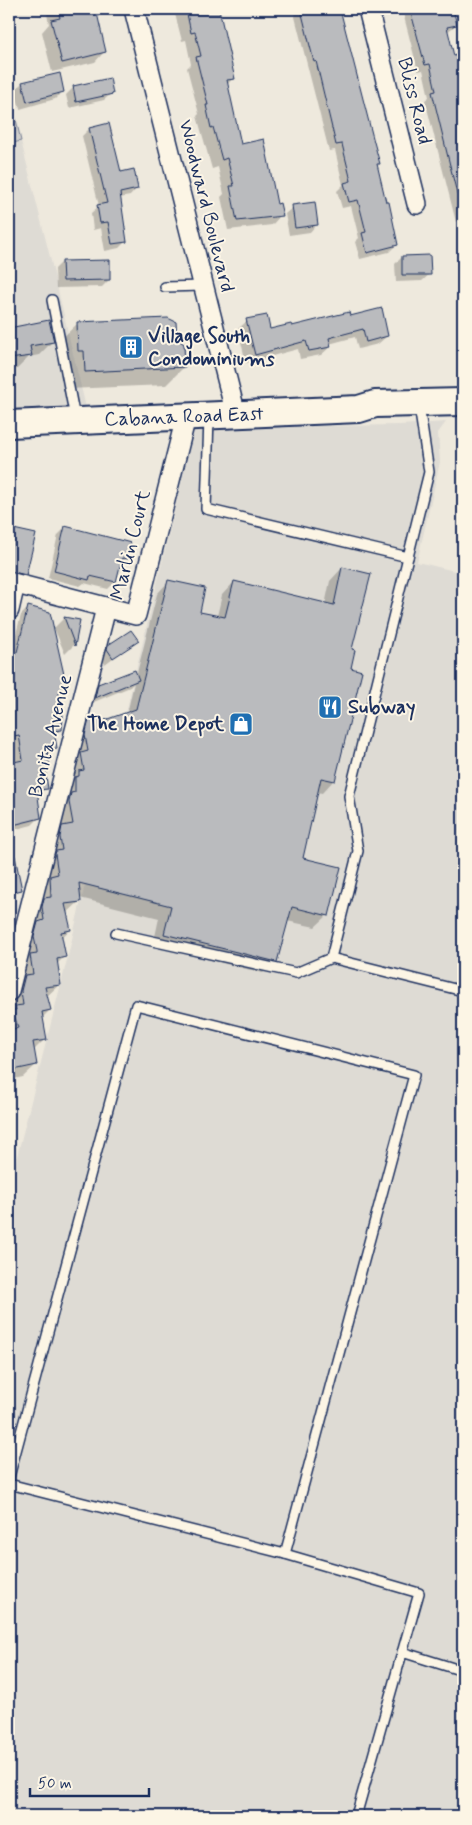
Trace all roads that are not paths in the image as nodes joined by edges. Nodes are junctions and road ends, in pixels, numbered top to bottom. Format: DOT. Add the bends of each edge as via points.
graph roads {
  1 [pos="134,9"];
  2 [pos="368,9"];
  3 [pos="417,204"];
  4 [pos="165,286"];
  5 [pos="203,286"];
  6 [pos="52,300"];
  7 [pos="463,402"];
  8 [pos="420,410"];
  9 [pos="236,415"];
  10 [pos="463,415"];
  11 [pos="197,416"];
  12 [pos="76,421"];
  13 [pos="9,424"];
  14 [pos="408,558"];
  15 [pos="12,583"];
  16 [pos="106,608"];
  17 [pos="9,610"];
  18 [pos="116,933"];
  19 [pos="331,958"];
  20 [pos="9,991"];
  21 [pos="463,992"];
  22 [pos="9,1477"];
  23 [pos="9,1484"];
  24 [pos="285,1554"];
  25 [pos="402,1652"];
  26 [pos="463,1671"];
  27 [pos="356,1816"];
  1 -- 5 [label="street, Woodward Boulevard"];
  2 -- 3 [label="street, Bliss Road"];
  4 -- 5 [label="lane"];
  5 -- 9 [label="street, Woodward Boulevard"];
  6 -- 12 [label="lane"];
  7 -- 8 [label="main road, Cabana Road East"];
  8 -- 9 [label="main road, Cabana Road East" via="376,417 359,410"];
  8 -- 10 [label="main road, Cabana Road East"];
  8 -- 14 [label="lane" via="429,472"];
  9 -- 11 [label="main road, Cabana Road East"];
  11 -- 12 [label="main road, Cabana Road East"];
  11 -- 14 [label="lane" via="206,509"];
  11 -- 16 [label="street, Marlin Court" via="136,615"];
  12 -- 13 [label="main road, Cabana Road East"];
  14 -- 19 [label="lane" via="349,796 358,851"];
  15 -- 16 [label="street, Marlin Court"];
  15 -- 17 [label="street"];
  16 -- 20 [label="street, Bonita Avenue"];
  18 -- 19 [label="lane" via="296,974"];
  19 -- 21 [label="lane"];
  22 -- 24 [label="lane" via="136,1005 414,1075"];
  23 -- 24 [label="lane"];
  24 -- 25 [label="lane" via="419,1593"];
  25 -- 26 [label="lane"];
  25 -- 27 [label="lane"];
}
